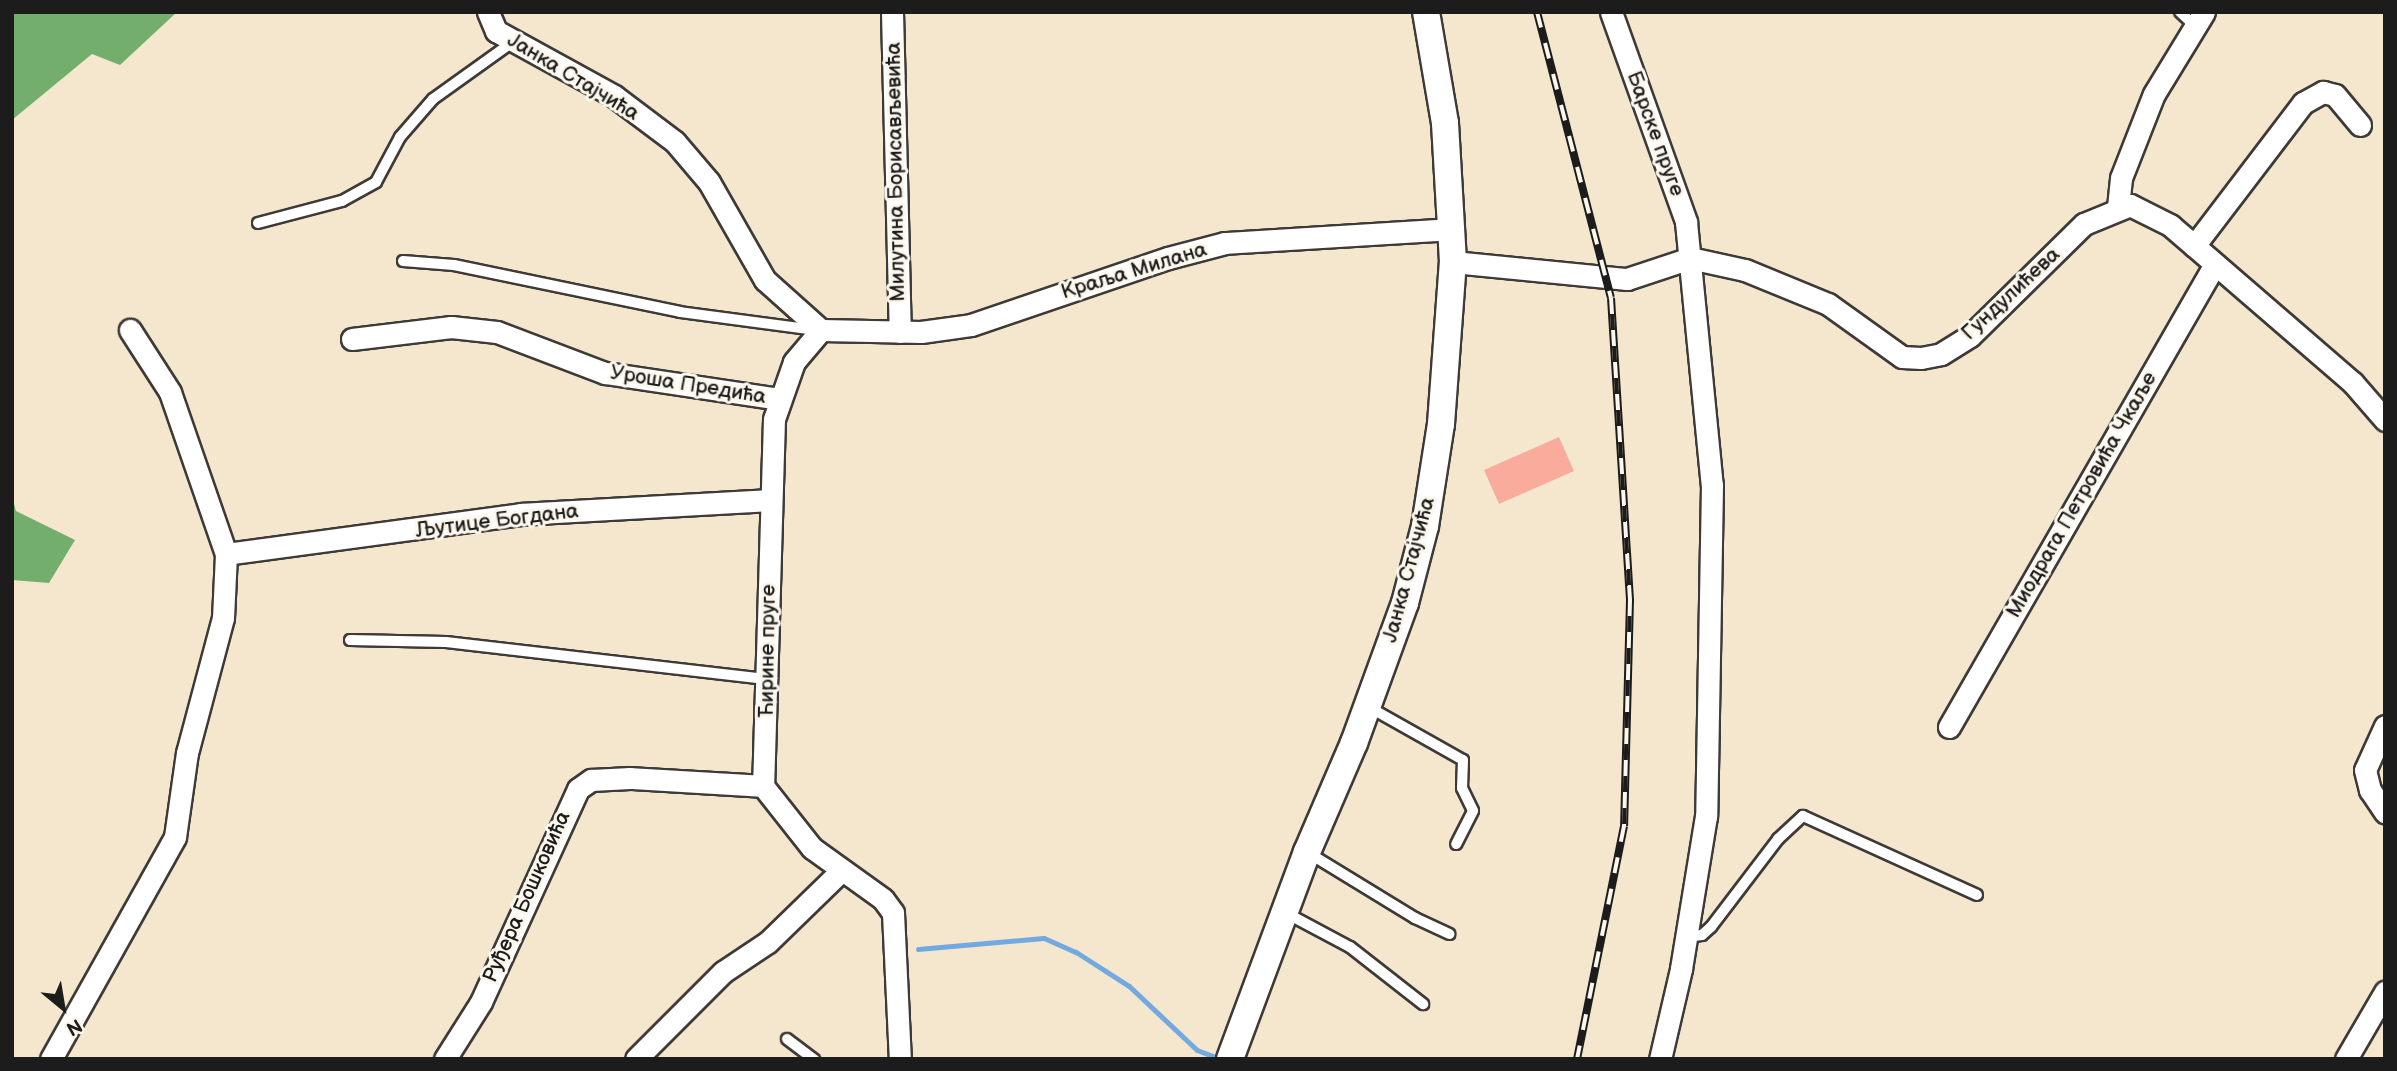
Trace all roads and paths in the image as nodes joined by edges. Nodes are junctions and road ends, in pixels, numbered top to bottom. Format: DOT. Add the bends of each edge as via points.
graph roads {
  1 [pos="892,12"];
  2 [pos="1426,12"];
  3 [pos="1611,12"];
  4 [pos="485,14"];
  5 [pos="2193,16"];
  6 [pos="514,41"];
  7 [pos="2360,125"];
  8 [pos="2118,207"];
  9 [pos="258,223"];
  10 [pos="1451,229"];
  11 [pos="2194,246"];
  12 [pos="1690,258"];
  13 [pos="403,261"];
  14 [pos="1453,262"];
  15 [pos="2215,264"];
  16 [pos="130,330"];
  17 [pos="821,330"];
  18 [pos="900,332"];
  19 [pos="352,339"];
  20 [pos="780,399"];
  21 [pos="2385,420"];
  22 [pos="770,500"];
  23 [pos="226,554"];
  24 [pos="350,640"];
  25 [pos="768,679"];
  26 [pos="1367,706"];
  27 [pos="2385,726"];
  28 [pos="1949,727"];
  29 [pos="763,786"];
  30 [pos="2385,812"];
  31 [pos="1456,844"];
  32 [pos="1307,852"];
  33 [pos="841,871"];
  34 [pos="1977,895"];
  35 [pos="1284,912"];
  36 [pos="1450,934"];
  37 [pos="1686,937"];
  38 [pos="2385,992"];
  39 [pos="1423,1004"];
  40 [pos="787,1039"];
  41 [pos="51,1059"];
  42 [pos="445,1059"];
  43 [pos="636,1059"];
  44 [pos="814,1059"];
  45 [pos="901,1059"];
  46 [pos="1230,1059"];
  47 [pos="1660,1059"];
  48 [pos="2346,1059"];
  1 -- 18 [label="street, Милутина Борисављевића"];
  2 -- 10 [label="street, Јанка Стајчића" via="1445,123"];
  3 -- 12 [label="street, Барске пруге" via="1686,222"];
  4 -- 6 [label="street, Јанка Стајчића" via="496,31"];
  5 -- 8 [label="street" via="2154,94 2121,178"];
  6 -- 9 [label="lane" via="433,99 400,137 376,182 342,201"];
  6 -- 17 [label="street, Јанка Стајчића" via="614,96 674,142 709,182 765,281"];
  7 -- 11 [label="street" via="2335,95 2323,93 2303,103"];
  8 -- 11 [label="street" via="2130,205 2170,225"];
  8 -- 12 [label="street, Гундулићева" via="2084,224 1970,336 1941,354 1921,358 1902,358 1828,304 1745,270"];
  10 -- 14 [label="street, Јанка Стајчића"];
  10 -- 18 [label="street, Краља Милана" via="1225,243 971,325"];
  11 -- 15 [label="street"];
  12 -- 14 [label="street" via="1627,279"];
  12 -- 37 [label="street, Барске пруге" via="1712,485 1711,664 1706,816"];
  13 -- 17 [label="lane" via="454,265 680,312"];
  14 -- 26 [label="street, Јанка Стајчића" via="1441,424 1425,526 1405,603"];
  15 -- 21 [label="street" via="2353,383"];
  15 -- 28 [label="street, Миодрага Петровића Чкаље"];
  16 -- 23 [label="street" via="170,392"];
  17 -- 18 [label="street, Краља Милана"];
  17 -- 20 [label="street, Ћирине пруге" via="805,345"];
  19 -- 20 [label="street, Уроша Предића" via="451,327 498,332 605,373"];
  20 -- 22 [label="street, Ћирине пруге"];
  22 -- 23 [label="street, Љутице Богдана" via="521,514"];
  22 -- 25 [label="street, Ћирине пруге"];
  23 -- 41 [label="street" via="223,618 187,753 176,837"];
  24 -- 25 [label="lane" via="446,642"];
  25 -- 29 [label="street, Ћирине пруге"];
  26 -- 31 [label="lane" via="1463,760 1462,788 1473,811"];
  26 -- 32 [label="street, Јанка Стајчића"];
  27 -- 30 [label="street" via="2365,770 2370,790"];
  29 -- 33 [label="street" via="813,848"];
  29 -- 42 [label="street, Руђера Бошковића" via="630,778 592,780 578,789 481,1002"];
  32 -- 35 [label="street, Јанка Стајчића"];
  32 -- 36 [label="lane" via="1415,918"];
  33 -- 43 [label="street" via="768,942 723,972"];
  33 -- 45 [label="street" via="883,899 897,929"];
  34 -- 37 [label="lane" via="1803,816 1778,839 1711,927 1702,935"];
  35 -- 39 [label="lane" via="1350,947"];
  35 -- 46 [label="street, Јанка Стајчића"];
  37 -- 47 [label="street, Барске пруге"];
  38 -- 48 [label="street"];
  40 -- 44 [label="lane"];
}
